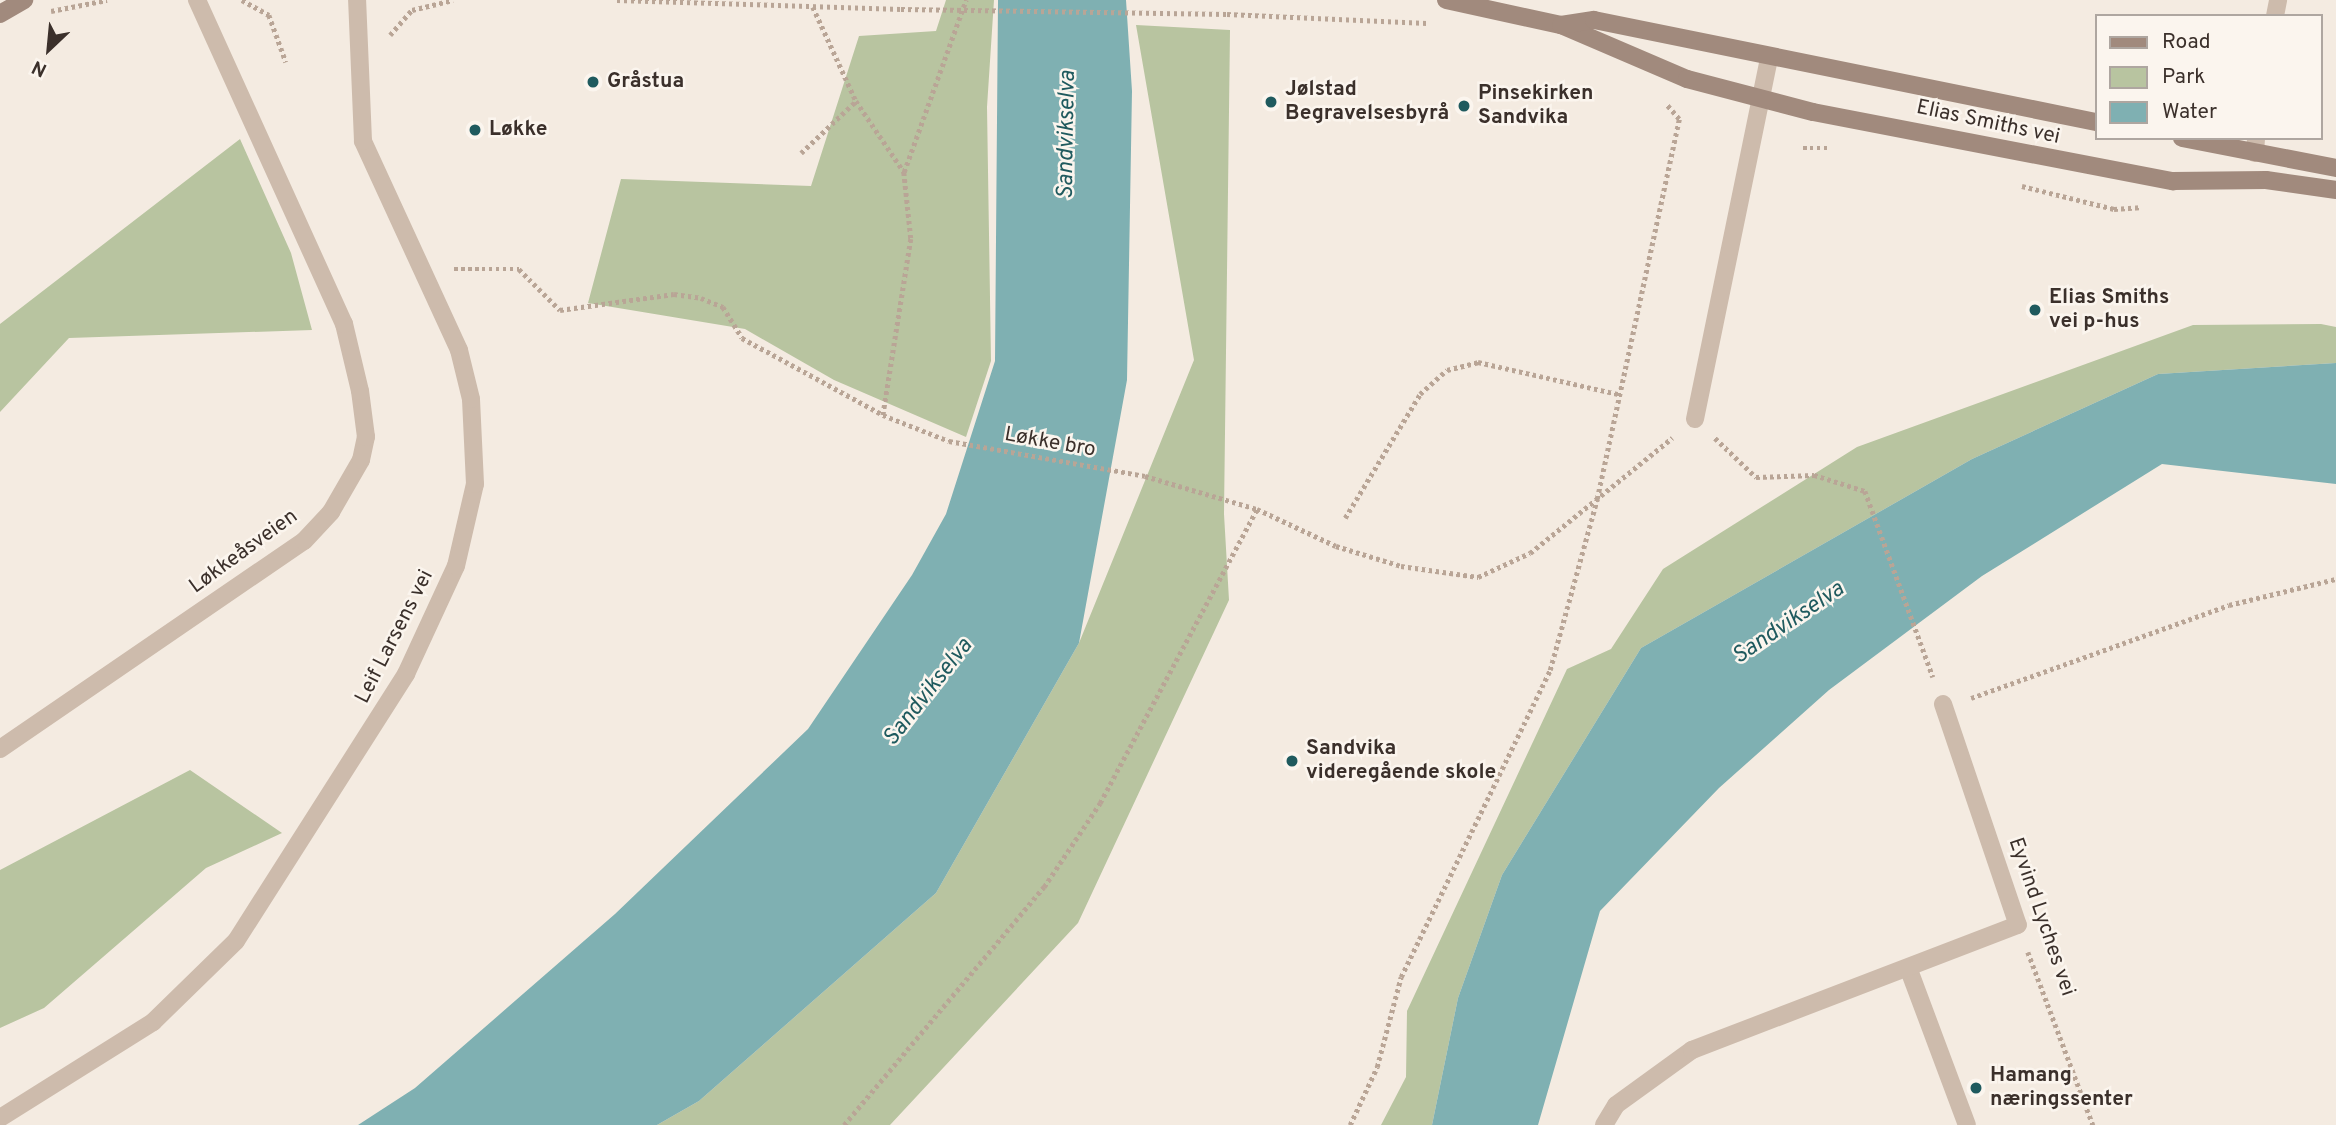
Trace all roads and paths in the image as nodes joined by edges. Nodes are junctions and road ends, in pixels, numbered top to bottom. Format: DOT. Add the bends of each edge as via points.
graph roads {
  1 [pos="197,0"];
  2 [pos="242,0"];
  3 [pos="357,0"];
  4 [pos="453,0"];
  5 [pos="617,0"];
  6 [pos="966,0"];
  7 [pos="1446,0"];
  8 [pos="19,1"];
  9 [pos="813,7"];
  10 [pos="0,14"];
  11 [pos="1431,24"];
  12 [pos="1561,24"];
  13 [pos="388,40"];
  14 [pos="1769,58"];
  15 [pos="286,62"];
  16 [pos="1656,93"];
  17 [pos="1758,97"];
  18 [pos="856,101"];
  19 [pos="2094,122"];
  20 [pos="2200,140"];
  21 [pos="2256,146"];
  22 [pos="801,153"];
  23 [pos="2336,168"];
  24 [pos="904,172"];
  25 [pos="2336,190"];
  26 [pos="423,269"];
  27 [pos="1618,394"];
  28 [pos="883,415"];
  29 [pos="1695,419"];
  30 [pos="1597,499"];
  31 [pos="1257,509"];
  32 [pos="1345,518"];
  33 [pos="2336,579"];
  34 [pos="1943,704"];
  35 [pos="1951,722"];
  36 [pos="0,749"];
  37 [pos="2018,925"];
  38 [pos="1909,970"];
  39 [pos="0,1118"];
  40 [pos="844,1125"];
  41 [pos="1350,1125"];
  42 [pos="1604,1125"];
  43 [pos="1967,1125"];
  44 [pos="2093,1125"];
  1 -- 36 [label="street, Løkkeåsveien" via="344,324 363,414 361,460 331,512 304,541"];
  2 -- 15 [label="path" via="269,15"];
  3 -- 26 [label="street, Leif Larsens vei" via="363,141"];
  4 -- 13 [label="path" via="412,10"];
  5 -- 9 [label="path"];
  6 -- 24 [label="path"];
  7 -- 12 [label="main road, Elias Smiths vei"];
  8 -- 10 [label="main road"];
  9 -- 11 [label="path, bridge" via="1227,14"];
  9 -- 18 [label="path"];
  12 -- 14 [label="main road, Elias Smiths vei" via="1594,20"];
  12 -- 17 [label="main road, Elias Smiths vei" via="1687,79"];
  14 -- 17 [label="street"];
  14 -- 19 [label="main road, Elias Smiths vei"];
  16 -- 27 [label="path" via="1679,119"];
  17 -- 25 [label="main road, Elias Smiths vei" via="2141,176 2266,180"];
  17 -- 29 [label="street"];
  18 -- 22 [label="path"];
  18 -- 24 [label="path"];
  20 -- 21 [label="main road"];
  21 -- 23 [label="main road"];
  24 -- 28 [label="path" via="911,239"];
  26 -- 28 [label="path, Løkke bro" via="519,268 560,310 674,295 701,298 723,307 742,338"];
  26 -- 39 [label="street, Leif Larsens vei" via="459,350 474,442 469,523 437,613 399,686 236,941 153,1022"];
  27 -- 30 [label="path"];
  27 -- 32 [label="path" via="1478,362 1454,367 1420,394"];
  28 -- 31 [label="path, Løkke bro" via="949,441 1145,477"];
  29 -- 30 [label="path, Løkke bro"];
  29 -- 34 [label="path" via="1756,477 1814,475 1865,491"];
  30 -- 31 [label="path, Løkke bro" via="1530,553 1478,577 1401,566 1336,546"];
  30 -- 41 [label="path" via="1550,670 1401,977 1377,1067"];
  31 -- 40 [label="path" via="1100,803 1058,866 962,990"];
  33 -- 35 [label="path" via="2229,605 1969,699"];
  34 -- 35 [label="street, Eyvind Lyches vei"];
  35 -- 37 [label="street, Eyvind Lyches vei"];
  37 -- 38 [label="street"];
  37 -- 44 [label="path, Eyvind Lyches vei"];
  38 -- 42 [label="street" via="1692,1050 1616,1105"];
  38 -- 43 [label="street"];
}
